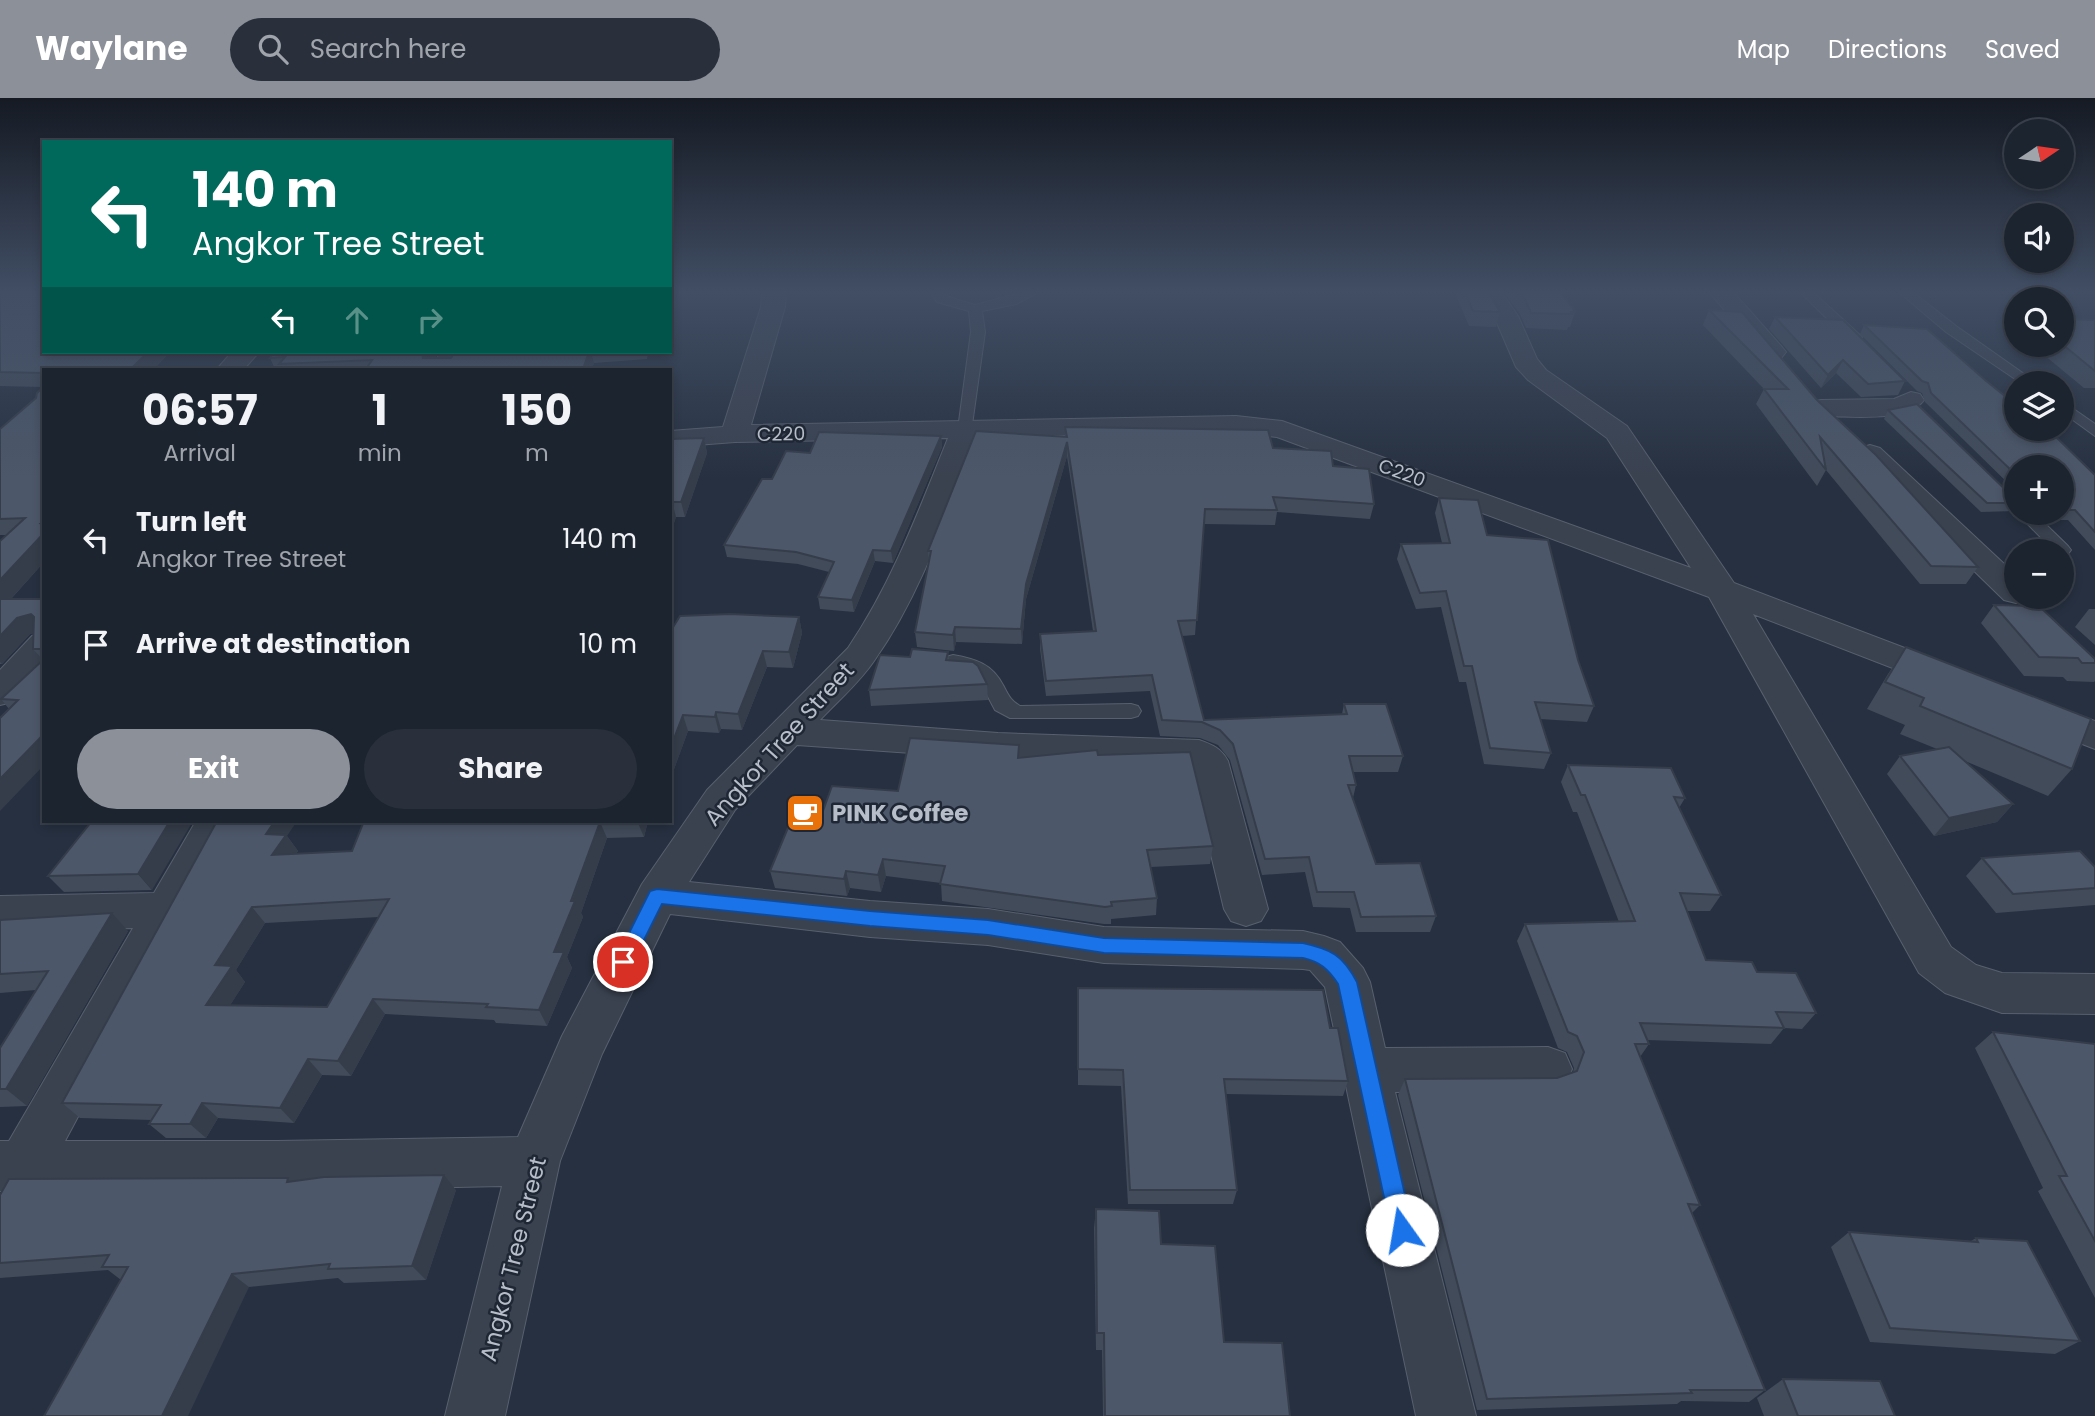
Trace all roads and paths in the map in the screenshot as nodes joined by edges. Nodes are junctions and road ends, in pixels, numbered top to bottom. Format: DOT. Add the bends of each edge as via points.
graph roads {
  1 [pos="244,355"];
  2 [pos="758,355"];
  3 [pos="974,355"];
  4 [pos="1522,355"];
  5 [pos="1775,355"];
  6 [pos="1988,355"];
  7 [pos="231,368"];
  8 [pos="2012,371"];
  9 [pos="1807,391"];
  10 [pos="1910,398"];
  11 [pos="2074,414"];
  12 [pos="966,429"];
  13 [pos="2095,431"];
  14 [pos="734,434"];
  15 [pos="672,439"];
  16 [pos="2037,525"];
  17 [pos="2051,539"];
  18 [pos="2004,582"];
  19 [pos="1722,590"];
  20 [pos="42,646"];
  21 [pos="935,659"];
  22 [pos="0,693"];
  23 [pos="1131,712"];
  24 [pos="788,731"];
  25 [pos="2095,736"];
  26 [pos="215,823"];
  27 [pos="657,896"];
  28 [pos="1246,909"];
  29 [pos="165,910"];
  30 [pos="0,914"];
  31 [pos="2095,994"];
  32 [pos="1548,1069"];
  33 [pos="1365,1070"];
  34 [pos="534,1161"];
  35 [pos="12,1166"];
  36 [pos="475,1416"];
  37 [pos="1446,1416"];
  1 -- 7 [label="street"];
  2 -- 14 [label="street"];
  3 -- 12 [label="lane"];
  4 -- 19 [label="street" via="1537,375 1617,432"];
  5 -- 9 [label="street"];
  6 -- 8 [label="lane"];
  9 -- 10 [label="street" via="1894,407 1906,405"];
  9 -- 18 [label="street"];
  11 -- 13 [label="lane"];
  12 -- 14 [label="street, C220"];
  12 -- 19 [label="street, C220" via="1236,424 1282,429"];
  12 -- 24 [label="street, Angkor Tree Street" via="877,633 872,656"];
  14 -- 15 [label="street, C220"];
  16 -- 17 [label="lane"];
  19 -- 25 [label="street, C220"];
  19 -- 31 [label="street" via="1935,960 1961,979 2002,993"];
  20 -- 22 [label="street"];
  21 -- 23 [label="lane" via="974,664 990,677 1002,705 1017,713"];
  24 -- 27 [label="street, Angkor Tree Street" via="721,800"];
  24 -- 28 [label="street" via="1199,754 1209,761"];
  26 -- 29 [label="street"];
  27 -- 33 [label="street" via="988,927 1104,946 1303,950 1324,956 1347,982"];
  27 -- 34 [label="street, Angkor Tree Street" via="579,1051"];
  29 -- 30 [label="street"];
  29 -- 35 [label="street"];
  32 -- 33 [label="street"];
  33 -- 37 [label="street"];
  34 -- 35 [label="street"];
  34 -- 36 [label="street, Angkor Tree Street"];
}
